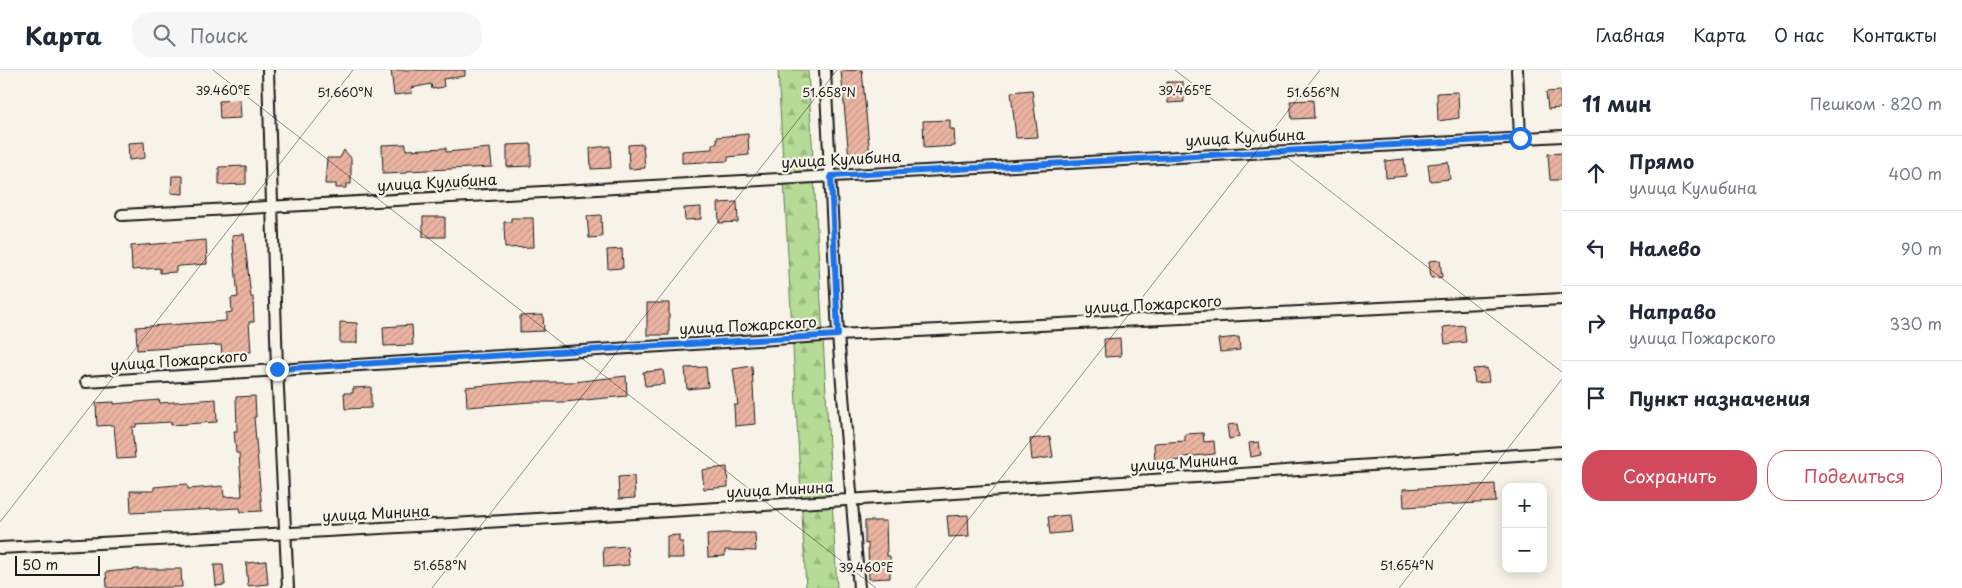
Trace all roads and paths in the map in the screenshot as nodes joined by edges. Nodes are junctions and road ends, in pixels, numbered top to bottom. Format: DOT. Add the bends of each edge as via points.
graph roads {
  1 [pos="268,70"];
  2 [pos="825,70"];
  3 [pos="1517,70"];
  4 [pos="1562,136"];
  5 [pos="1520,138"];
  6 [pos="831,176"];
  7 [pos="272,207"];
  8 [pos="122,215"];
  9 [pos="1562,299"];
  10 [pos="838,335"];
  11 [pos="277,369"];
  12 [pos="86,382"];
  13 [pos="1562,452"];
  14 [pos="850,500"];
  15 [pos="285,534"];
  16 [pos="0,548"];
  17 [pos="288,588"];
  18 [pos="859,588"];
  1 -- 7 [label="street"];
  2 -- 6 [label="street"];
  3 -- 5 [label="street"];
  4 -- 5 [label="street, улица Кулибина"];
  5 -- 6 [label="street, улица Кулибина"];
  6 -- 7 [label="street, улица Кулибина"];
  6 -- 10 [label="street"];
  7 -- 8 [label="street, улица Кулибина"];
  7 -- 11 [label="street"];
  9 -- 10 [label="street, улица Пожарского"];
  10 -- 11 [label="street, улица Пожарского"];
  10 -- 14 [label="street"];
  11 -- 12 [label="street, улица Пожарского"];
  11 -- 15 [label="street"];
  13 -- 14 [label="street, улица Минина"];
  14 -- 15 [label="street, улица Минина"];
  14 -- 18 [label="street"];
  15 -- 16 [label="street, улица Минина"];
  15 -- 17 [label="street"];
}
